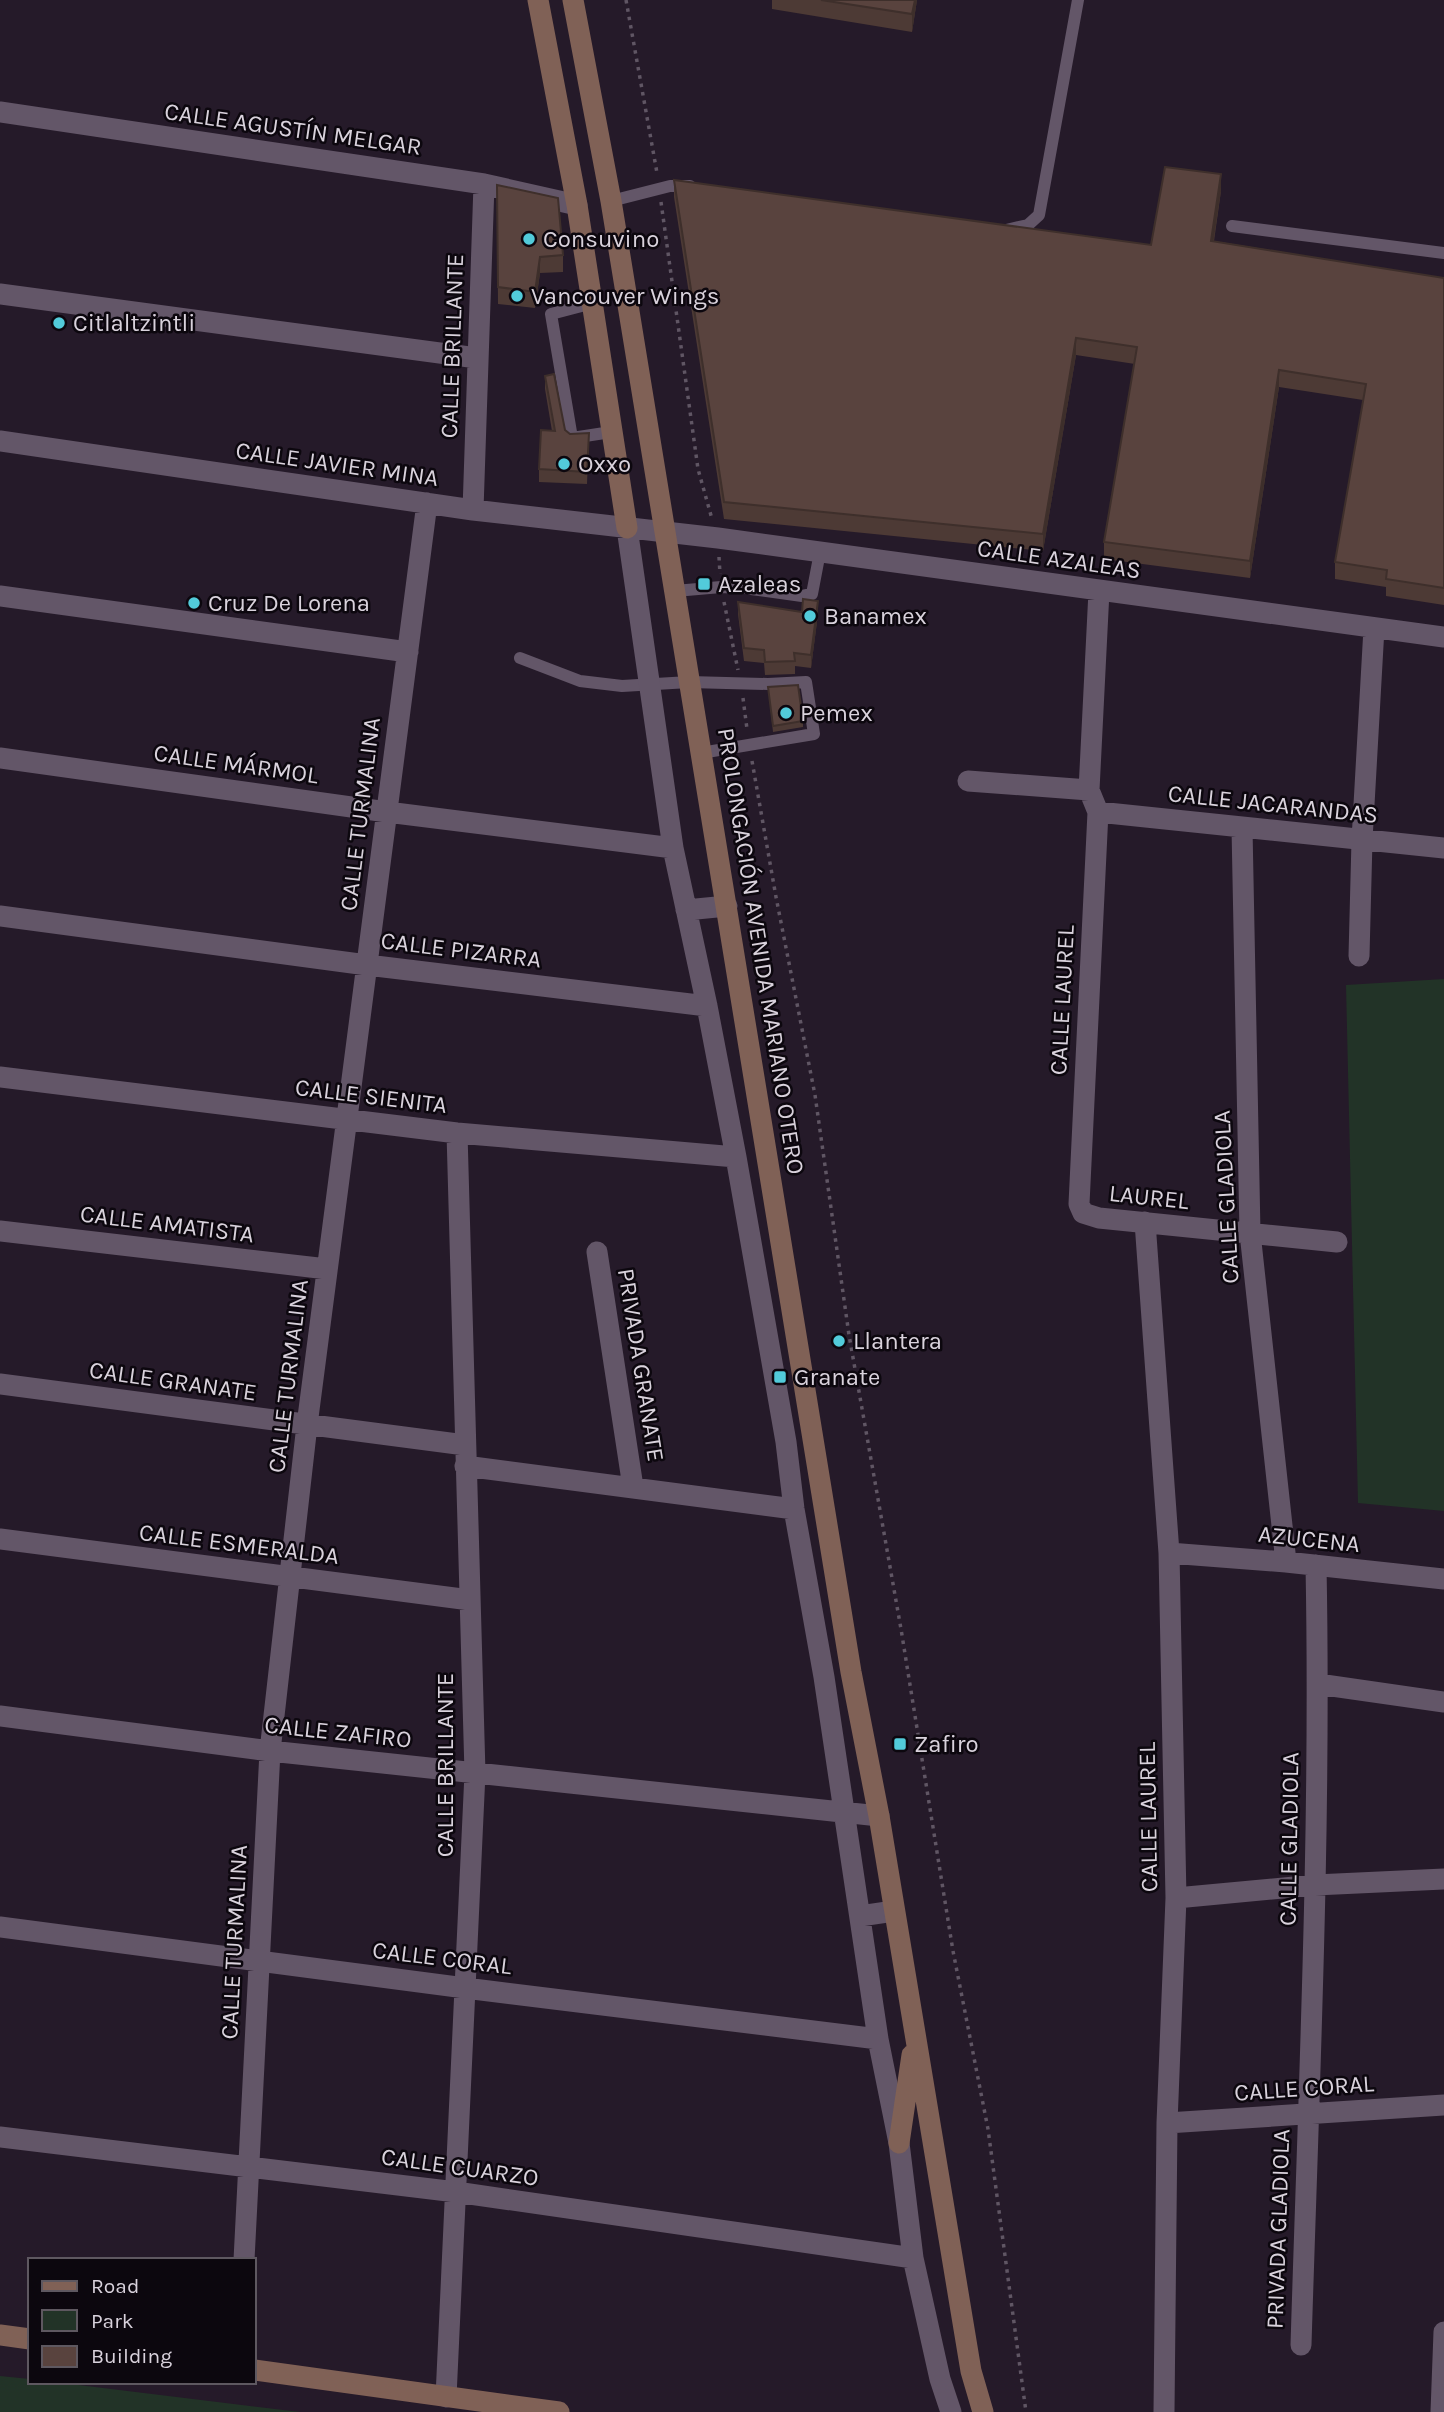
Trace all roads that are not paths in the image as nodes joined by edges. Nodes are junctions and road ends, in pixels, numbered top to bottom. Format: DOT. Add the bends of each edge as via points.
graph roads {
  1 [pos="538,0"];
  2 [pos="573,0"];
  3 [pos="1078,0"];
  4 [pos="0,113"];
  5 [pos="484,184"];
  6 [pos="707,187"];
  7 [pos="611,201"];
  8 [pos="577,205"];
  9 [pos="1232,226"];
  10 [pos="995,228"];
  11 [pos="1444,253"];
  12 [pos="0,295"];
  13 [pos="593,303"];
  14 [pos="477,358"];
  15 [pos="611,432"];
  16 [pos="0,441"];
  17 [pos="427,503"];
  18 [pos="473,510"];
  19 [pos="627,528"];
  20 [pos="666,533"];
  21 [pos="820,552"];
  22 [pos="675,591"];
  23 [pos="1099,591"];
  24 [pos="0,596"];
  25 [pos="1374,628"];
  26 [pos="1444,637"];
  27 [pos="408,652"];
  28 [pos="520,658"];
  29 [pos="689,682"];
  30 [pos="648,684"];
  31 [pos="701,753"];
  32 [pos="0,758"];
  33 [pos="968,781"];
  34 [pos="1089,790"];
  35 [pos="387,812"];
  36 [pos="1098,812"];
  37 [pos="1242,828"];
  38 [pos="1363,840"];
  39 [pos="673,848"];
  40 [pos="1444,848"];
  41 [pos="727,906"];
  42 [pos="686,909"];
  43 [pos="0,916"];
  44 [pos="1359,956"];
  45 [pos="367,965"];
  46 [pos="707,1006"];
  47 [pos="0,1077"];
  48 [pos="347,1120"];
  49 [pos="457,1133"];
  50 [pos="736,1157"];
  51 [pos="1083,1213"];
  52 [pos="1145,1222"];
  53 [pos="0,1231"];
  54 [pos="1250,1233"];
  55 [pos="1337,1242"];
  56 [pos="597,1252"];
  57 [pos="327,1269"];
  58 [pos="0,1384"];
  59 [pos="307,1425"];
  60 [pos="465,1455"];
  61 [pos="634,1487"];
  62 [pos="794,1509"];
  63 [pos="0,1539"];
  64 [pos="1169,1553"];
  65 [pos="1286,1562"];
  66 [pos="1316,1565"];
  67 [pos="290,1577"];
  68 [pos="1444,1579"];
  69 [pos="470,1601"];
  70 [pos="1318,1684"];
  71 [pos="1444,1702"];
  72 [pos="0,1716"];
  73 [pos="270,1751"];
  74 [pos="475,1773"];
  75 [pos="845,1813"];
  76 [pos="879,1816"];
  77 [pos="1444,1879"];
  78 [pos="1315,1885"];
  79 [pos="1176,1898"];
  80 [pos="894,1911"];
  81 [pos="860,1916"];
  82 [pos="0,1927"];
  83 [pos="259,1961"];
  84 [pos="465,1988"];
  85 [pos="878,2039"];
  86 [pos="915,2039"];
  87 [pos="1444,2105"];
  88 [pos="1308,2114"];
  89 [pos="1167,2123"];
  90 [pos="0,2137"];
  91 [pos="899,2143"];
  92 [pos="249,2167"];
  93 [pos="456,2192"];
  94 [pos="244,2258"];
  95 [pos="913,2258"];
  96 [pos="1444,2332"];
  97 [pos="0,2335"];
  98 [pos="28,2339"];
  99 [pos="1301,2345"];
  100 [pos="256,2370"];
  101 [pos="971,2371"];
  102 [pos="940,2379"];
  103 [pos="446,2397"];
  104 [pos="559,2412"];
  105 [pos="951,2412"];
  106 [pos="983,2412"];
  107 [pos="1164,2412"];
  108 [pos="1441,2412"];
  1 -- 8 [label="main road"];
  2 -- 7 [label="main road, PROLONGACIÓN AVENIDA MARIANO OTERO"];
  3 -- 10 [label="lane" via="1039,215 1028,225"];
  4 -- 5 [label="street, CALLE AGUSTÍN MELGAR"];
  5 -- 8 [label="street, CALLE AGUSTÍN MELGAR"];
  5 -- 14 [label="street, CALLE BRILLANTE"];
  6 -- 7 [label="lane" via="670,186"];
  7 -- 20 [label="main road, PROLONGACIÓN AVENIDA MARIANO OTERO"];
  8 -- 13 [label="main road"];
  9 -- 11 [label="lane"];
  12 -- 14 [label="street"];
  13 -- 15 [label="main road"];
  13 -- 15 [label="lane" via="551,314 572,438"];
  14 -- 18 [label="street, CALLE BRILLANTE"];
  15 -- 19 [label="main road"];
  16 -- 17 [label="street, CALLE JAVIER MINA"];
  17 -- 18 [label="street, CALLE JAVIER MINA"];
  17 -- 27 [label="street, CALLE TURMALINA"];
  18 -- 19 [label="street, CALLE JAVIER MINA"];
  19 -- 20 [label="street, CALLE JAVIER MINA"];
  19 -- 30 [label="street"];
  20 -- 21 [label="street, CALLE AZALEAS"];
  20 -- 22 [label="main road, PROLONGACIÓN AVENIDA MARIANO OTERO"];
  21 -- 22 [label="lane" via="811,594 721,587"];
  21 -- 23 [label="street, CALLE AZALEAS"];
  22 -- 29 [label="main road, PROLONGACIÓN AVENIDA MARIANO OTERO"];
  23 -- 25 [label="street, CALLE AZALEAS"];
  23 -- 34 [label="street, CALLE LAUREL"];
  24 -- 27 [label="street"];
  25 -- 26 [label="street, CALLE AZALEAS"];
  25 -- 38 [label="street"];
  27 -- 35 [label="street, CALLE TURMALINA"];
  28 -- 30 [label="lane" via="580,681"];
  29 -- 30 [label="lane"];
  29 -- 31 [label="main road, PROLONGACIÓN AVENIDA MARIANO OTERO"];
  29 -- 31 [label="lane" via="806,682 814,734"];
  30 -- 39 [label="street"];
  31 -- 41 [label="main road, PROLONGACIÓN AVENIDA MARIANO OTERO"];
  32 -- 35 [label="street, CALLE MÁRMOL"];
  33 -- 34 [label="street"];
  34 -- 36 [label="street, CALLE LAUREL"];
  35 -- 39 [label="street, CALLE MÁRMOL"];
  35 -- 45 [label="street, CALLE TURMALINA"];
  36 -- 37 [label="street, CALLE JACARANDAS"];
  36 -- 51 [label="street, CALLE LAUREL" via="1079,1194"];
  37 -- 38 [label="street, CALLE JACARANDAS"];
  37 -- 54 [label="street, CALLE GLADIOLA"];
  38 -- 40 [label="street, CALLE JACARANDAS"];
  38 -- 44 [label="street"];
  39 -- 42 [label="street"];
  41 -- 42 [label="street"];
  41 -- 76 [label="main road, PROLONGACIÓN AVENIDA MARIANO OTERO" via="851,1672"];
  42 -- 46 [label="street"];
  43 -- 45 [label="street, CALLE PIZARRA"];
  45 -- 46 [label="street, CALLE PIZARRA"];
  45 -- 48 [label="street, CALLE TURMALINA"];
  46 -- 50 [label="street"];
  47 -- 48 [label="street, CALLE SIENITA"];
  48 -- 49 [label="street, CALLE SIENITA"];
  48 -- 57 [label="street, CALLE TURMALINA"];
  49 -- 50 [label="street, CALLE SIENITA"];
  49 -- 60 [label="street, CALLE BRILLANTE"];
  50 -- 62 [label="street"];
  51 -- 52 [label="street, LAUREL"];
  52 -- 54 [label="street, LAUREL"];
  52 -- 64 [label="street, CALLE LAUREL"];
  53 -- 57 [label="street, CALLE AMATISTA"];
  54 -- 55 [label="street, LAUREL"];
  54 -- 65 [label="street, CALLE GLADIOLA"];
  56 -- 61 [label="street, PRIVADA GRANATE"];
  57 -- 59 [label="street, CALLE TURMALINA"];
  58 -- 59 [label="street, CALLE GRANATE"];
  59 -- 60 [label="street, CALLE GRANATE"];
  59 -- 67 [label="street, CALLE TURMALINA"];
  60 -- 61 [label="street, CALLE GRANATE"];
  60 -- 69 [label="street, CALLE BRILLANTE"];
  61 -- 62 [label="street, CALLE GRANATE"];
  62 -- 75 [label="street"];
  63 -- 67 [label="street, CALLE ESMERALDA"];
  64 -- 65 [label="street, AZUCENA"];
  64 -- 79 [label="street, CALLE LAUREL"];
  65 -- 66 [label="street, AZUCENA"];
  66 -- 68 [label="street, AZUCENA"];
  66 -- 70 [label="street, CALLE GLADIOLA"];
  67 -- 69 [label="street, CALLE ESMERALDA"];
  67 -- 73 [label="street, CALLE TURMALINA"];
  69 -- 74 [label="street, CALLE BRILLANTE"];
  70 -- 71 [label="street"];
  70 -- 78 [label="street, CALLE GLADIOLA"];
  72 -- 73 [label="street, CALLE ZAFIRO"];
  73 -- 74 [label="street, CALLE ZAFIRO"];
  73 -- 83 [label="street, CALLE TURMALINA"];
  74 -- 75 [label="street, CALLE ZAFIRO"];
  74 -- 84 [label="street, CALLE BRILLANTE"];
  75 -- 76 [label="street, CALLE ZAFIRO"];
  75 -- 81 [label="street"];
  76 -- 80 [label="main road, PROLONGACIÓN AVENIDA MARIANO OTERO"];
  77 -- 78 [label="street"];
  78 -- 79 [label="street"];
  78 -- 88 [label="street, CALLE GLADIOLA"];
  79 -- 89 [label="street, CALLE LAUREL"];
  80 -- 81 [label="street"];
  80 -- 86 [label="main road, PROLONGACIÓN AVENIDA MARIANO OTERO"];
  81 -- 85 [label="street"];
  82 -- 83 [label="street, CALLE CORAL"];
  83 -- 84 [label="street, CALLE CORAL"];
  83 -- 92 [label="street, CALLE TURMALINA"];
  84 -- 85 [label="street, CALLE CORAL"];
  84 -- 93 [label="street, CALLE BRILLANTE"];
  85 -- 91 [label="street"];
  86 -- 91 [label="main road"];
  86 -- 101 [label="main road, PROLONGACIÓN AVENIDA MARIANO OTERO"];
  87 -- 88 [label="street, CALLE CORAL"];
  88 -- 89 [label="street, CALLE CORAL"];
  88 -- 99 [label="street, PRIVADA GLADIOLA"];
  89 -- 107 [label="street, CALLE LAUREL"];
  90 -- 92 [label="street, CALLE CUARZO"];
  91 -- 95 [label="street"];
  92 -- 93 [label="street, CALLE CUARZO"];
  92 -- 94 [label="street, CALLE TURMALINA"];
  93 -- 95 [label="street, CALLE CUARZO"];
  93 -- 103 [label="street, CALLE BRILLANTE"];
  95 -- 102 [label="street"];
  96 -- 108 [label="street"];
  97 -- 98 [label="main road"];
  100 -- 103 [label="main road"];
  101 -- 102 [label="street"];
  101 -- 106 [label="main road, PROLONGACIÓN AVENIDA MARIANO OTERO"];
  102 -- 105 [label="street"];
  103 -- 104 [label="main road"];
}
